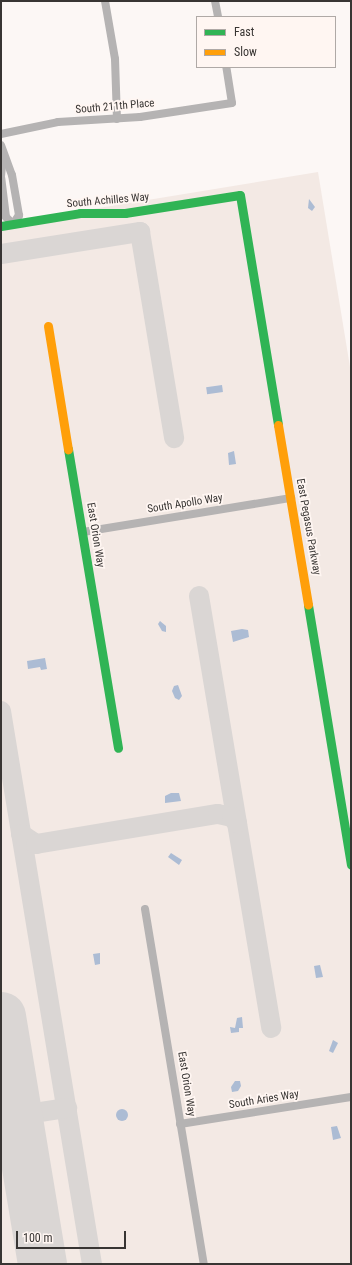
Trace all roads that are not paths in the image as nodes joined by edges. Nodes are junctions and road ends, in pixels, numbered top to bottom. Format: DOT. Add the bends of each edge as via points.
graph roads {
  1 [pos="105,1"];
  2 [pos="215,1"];
  3 [pos="218,16"];
  4 [pos="226,68"];
  5 [pos="117,119"];
  6 [pos="1,134"];
  7 [pos="1,145"];
  8 [pos="3,156"];
  9 [pos="1,177"];
  10 [pos="240,195"];
  11 [pos="13,224"];
  12 [pos="1,226"];
  13 [pos="48,326"];
  14 [pos="291,498"];
  15 [pos="83,532"];
  16 [pos="118,748"];
  17 [pos="351,864"];
  18 [pos="145,909"];
  19 [pos="351,1097"];
  20 [pos="180,1124"];
  21 [pos="204,1264"];
  1 -- 5 [label="street" via="115,59"];
  2 -- 3 [label="street"];
  4 -- 5 [label="street, South 211th Place" via="232,103"];
  5 -- 6 [label="street, South 211th Place" via="58,122"];
  7 -- 8 [label="street"];
  8 -- 9 [label="street"];
  8 -- 11 [label="street" via="12,175 19,215"];
  9 -- 11 [label="street" via="6,217"];
  10 -- 11 [label="street, South Achilles Way" via="125,213 80,214"];
  10 -- 14 [label="street, East Pegasus Parkway"];
  11 -- 12 [label="street, South Achilles Way"];
  13 -- 15 [label="street, East Orion Way"];
  14 -- 15 [label="street, South Apollo Way"];
  14 -- 17 [label="street, East Pegasus Parkway"];
  15 -- 16 [label="street, East Orion Way"];
  18 -- 20 [label="street, East Orion Way"];
  19 -- 20 [label="street, South Aries Way"];
  20 -- 21 [label="street, East Orion Way"];
}
